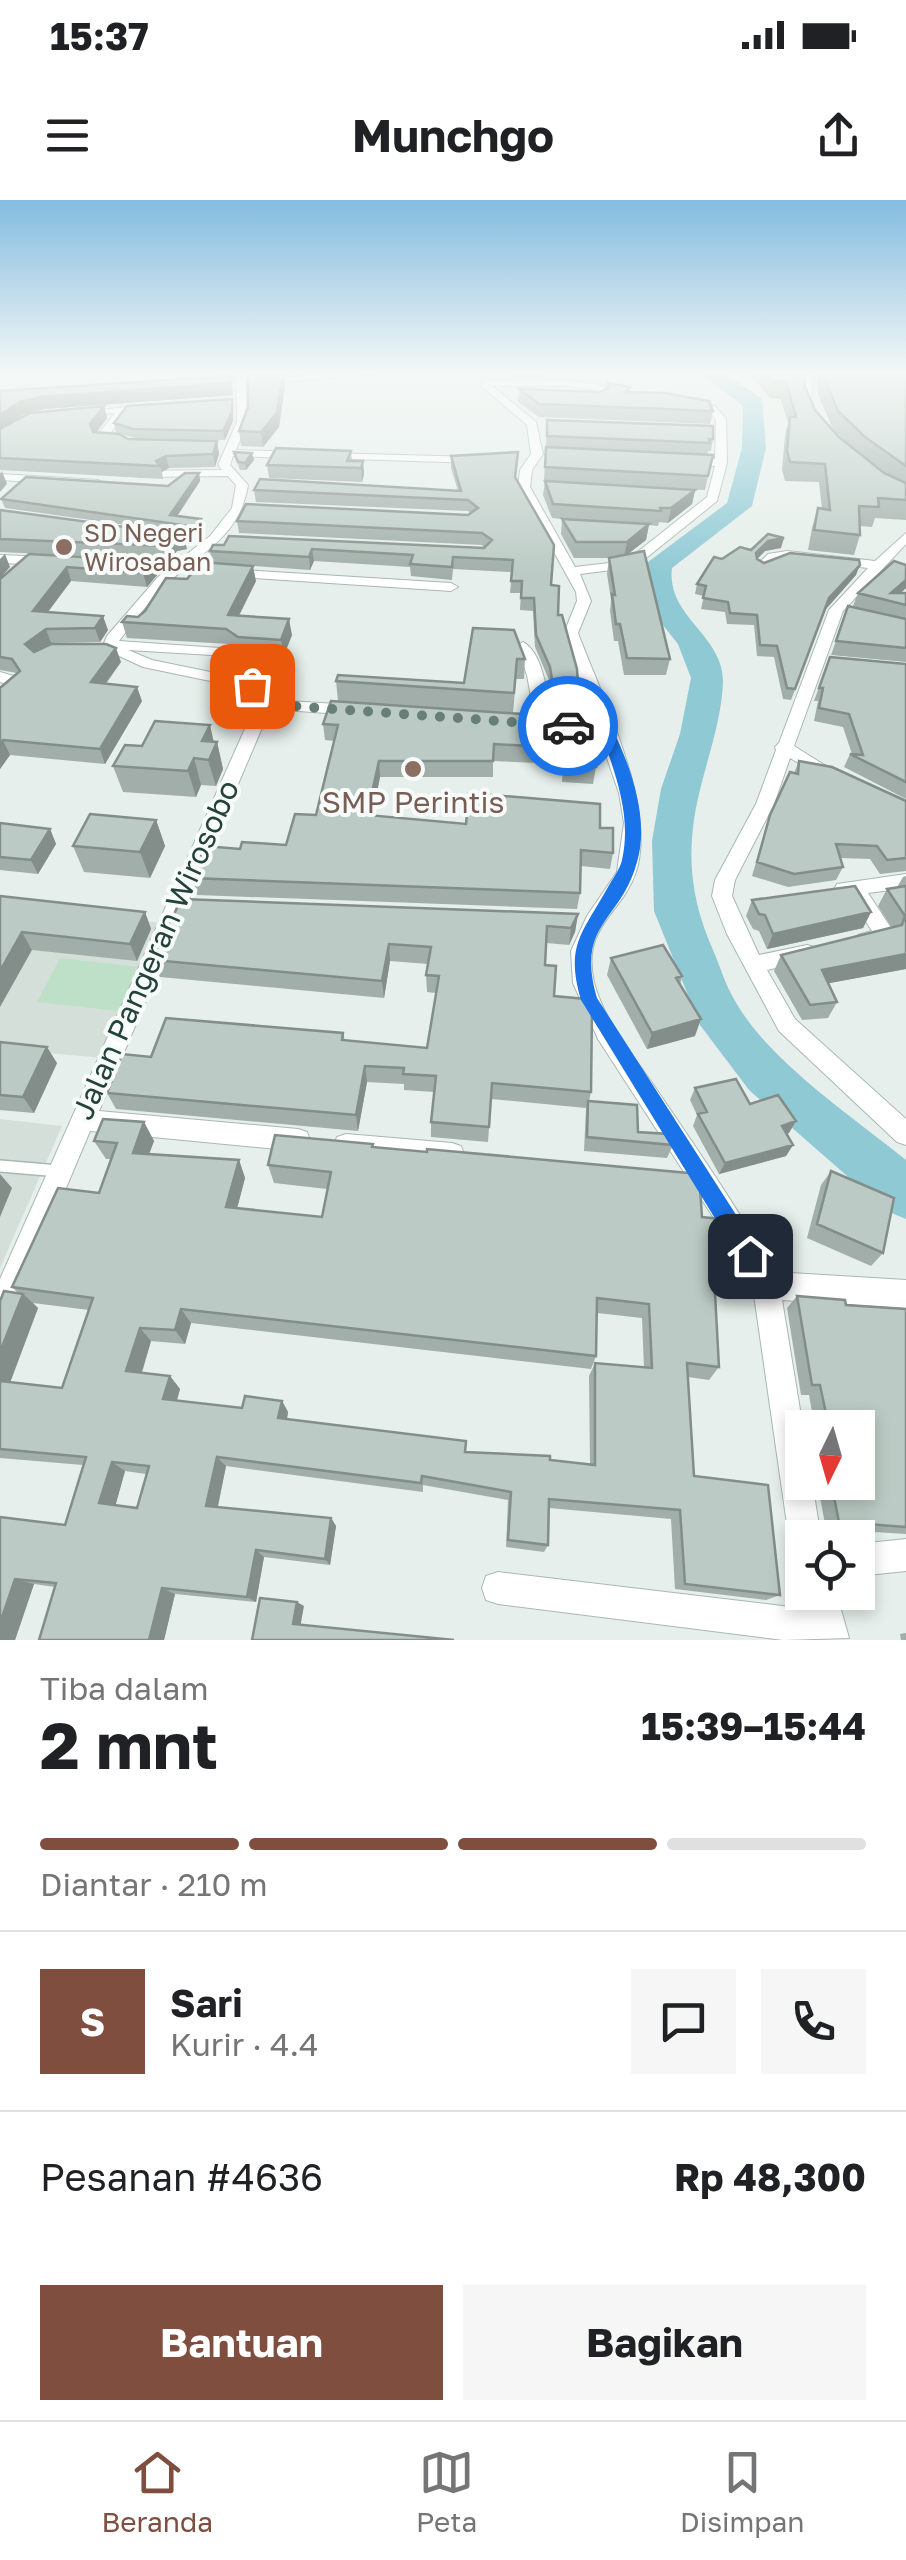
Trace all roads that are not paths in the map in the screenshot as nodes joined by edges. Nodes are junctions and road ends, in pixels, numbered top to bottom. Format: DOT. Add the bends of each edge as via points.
graph roads {
  1 [pos="129,441"];
  2 [pos="229,441"];
  3 [pos="535,441"];
  4 [pos="722,441"];
  5 [pos="131,445"];
  6 [pos="222,449"];
  7 [pos="538,454"];
  8 [pos="556,455"];
  9 [pos="522,458"];
  10 [pos="489,460"];
  11 [pos="666,460"];
  12 [pos="721,463"];
  13 [pos="0,476"];
  14 [pos="26,478"];
  15 [pos="244,480"];
  16 [pos="524,487"];
  17 [pos="543,488"];
  18 [pos="13,490"];
  19 [pos="694,497"];
  20 [pos="713,498"];
  21 [pos="238,508"];
  22 [pos="258,509"];
  23 [pos="543,525"];
  24 [pos="561,526"];
  25 [pos="650,533"];
  26 [pos="668,534"];
  27 [pos="906,537"];
  28 [pos="187,541"];
  29 [pos="217,541"];
  30 [pos="0,560"];
  31 [pos="30,560"];
  32 [pos="62,561"];
  33 [pos="147,566"];
  34 [pos="764,566"];
  35 [pos="881,566"];
  36 [pos="184,570"];
  37 [pos="574,571"];
  38 [pos="214,572"];
  39 [pos="12,576"];
  40 [pos="451,587"];
  41 [pos="523,646"];
  42 [pos="103,649"];
  43 [pos="229,652"];
  44 [pos="0,677"];
  45 [pos="0,699"];
  46 [pos="264,704"];
  47 [pos="376,712"];
  48 [pos="525,723"];
  49 [pos="783,746"];
  50 [pos="848,784"];
  51 [pos="906,881"];
  52 [pos="854,887"];
  53 [pos="821,893"];
  54 [pos="755,964"];
  55 [pos="82,1120"];
  56 [pos="906,1134"];
  57 [pos="470,1156"];
  58 [pos="0,1166"];
  59 [pos="59,1171"];
  60 [pos="664,1174"];
  61 [pos="703,1177"];
  62 [pos="766,1285"];
  63 [pos="906,1294"];
  64 [pos="2,1300"];
  65 [pos="802,1520"];
  66 [pos="906,1555"];
  67 [pos="875,1558"];
  68 [pos="498,1588"];
  69 [pos="823,1610"];
  70 [pos="831,1635"];
  1 -- 5 [label="street"];
  2 -- 6 [label="street"];
  3 -- 7 [label="street"];
  4 -- 12 [label="street"];
  6 -- 10 [label="street"];
  6 -- 15 [label="street" via="224,466"];
  7 -- 8 [label="street"];
  7 -- 9 [label="street"];
  7 -- 16 [label="street"];
  11 -- 12 [label="street"];
  12 -- 20 [label="street"];
  13 -- 14 [label="street"];
  14 -- 15 [label="street" via="170,487 181,476"];
  14 -- 18 [label="street"];
  15 -- 21 [label="street"];
  16 -- 17 [label="street"];
  16 -- 23 [label="street"];
  19 -- 20 [label="street"];
  20 -- 26 [label="street"];
  21 -- 22 [label="street"];
  21 -- 29 [label="street"];
  23 -- 24 [label="street"];
  23 -- 37 [label="street"];
  25 -- 26 [label="street"];
  26 -- 37 [label="street" via="627,566"];
  27 -- 35 [label="street"];
  28 -- 29 [label="street"];
  29 -- 36 [label="street"];
  30 -- 31 [label="street"];
  31 -- 32 [label="street"];
  31 -- 39 [label="street"];
  33 -- 36 [label="street"];
  34 -- 35 [label="street" via="786,555"];
  35 -- 49 [label="street" via="844,612"];
  36 -- 42 [label="street"];
  37 -- 61 [label="street" via="584,599 570,633 598,728 628,793 633,836 626,873 584,921 580,960 589,1000 606,1032"];
  38 -- 40 [label="street"];
  41 -- 48 [label="street" via="552,725"];
  42 -- 43 [label="street"];
  42 -- 46 [label="street" via="248,684"];
  44 -- 45 [label="street" via="14,685"];
  46 -- 47 [label="street"];
  46 -- 55 [label="street, Jalan Pangeran Wirosobo"];
  49 -- 50 [label="street"];
  49 -- 54 [label="street" via="765,804 722,889"];
  51 -- 52 [label="street"];
  52 -- 53 [label="street"];
  52 -- 54 [label="street" via="882,935"];
  54 -- 56 [label="street" via="796,1036"];
  55 -- 57 [label="street"];
  55 -- 59 [label="street, Jalan Pangeran Wirosobo"];
  58 -- 59 [label="lane"];
  59 -- 64 [label="street, Jalan Pangeran Wirosobo"];
  60 -- 61 [label="street"];
  61 -- 62 [label="street"];
  62 -- 63 [label="street"];
  62 -- 65 [label="street"];
  66 -- 67 [label="street"];
  68 -- 70 [label="street"];
  69 -- 70 [label="street"];
}
